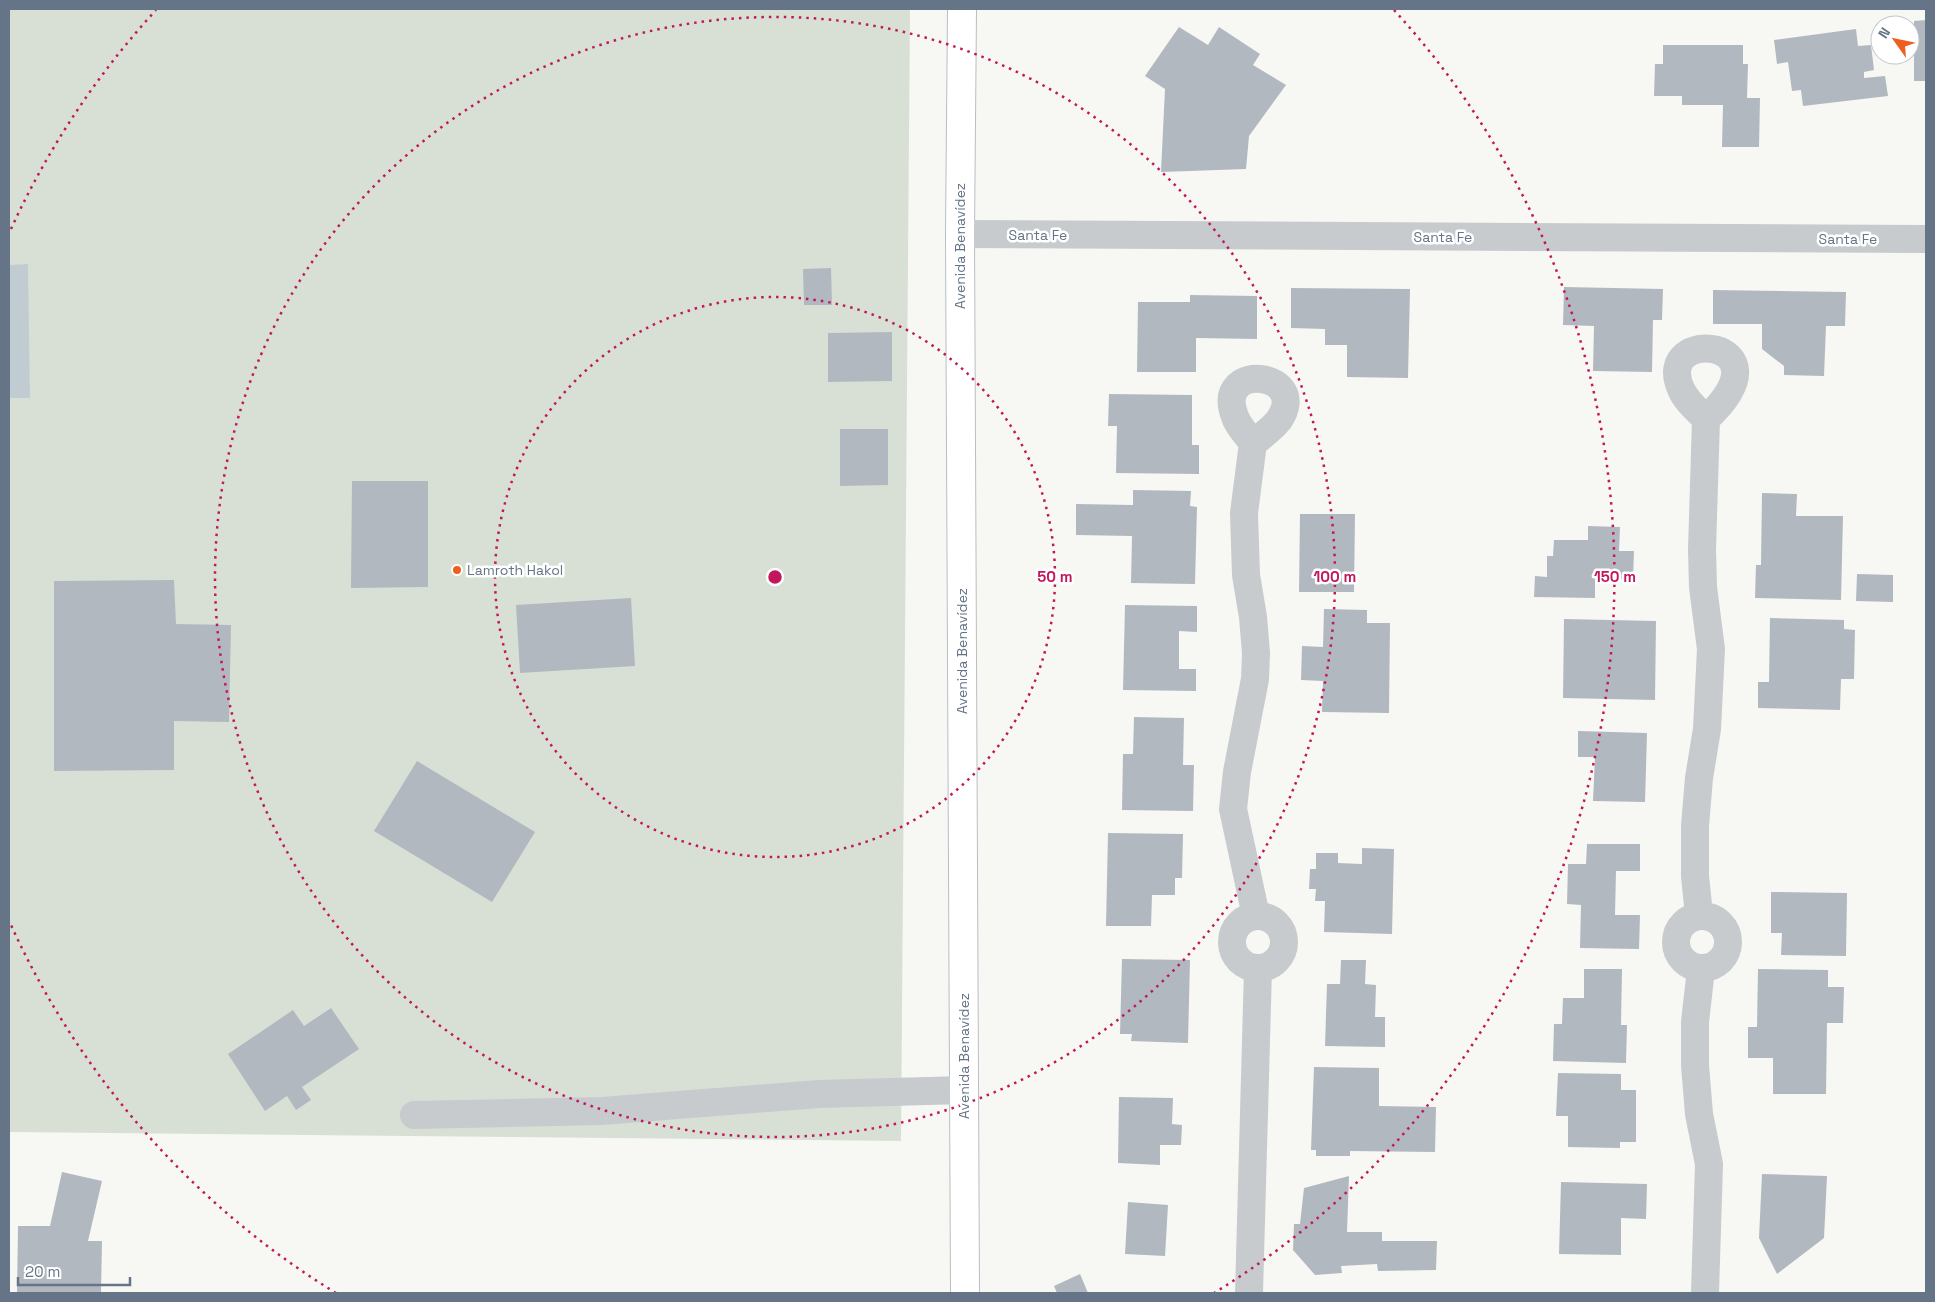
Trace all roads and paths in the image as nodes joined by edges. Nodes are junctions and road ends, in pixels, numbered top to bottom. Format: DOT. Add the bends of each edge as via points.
graph roads {
  1 [pos="962,9"];
  2 [pos="960,234"];
  3 [pos="1926,239"];
  4 [pos="1706,419"];
  5 [pos="1253,443"];
  6 [pos="1256,916"];
  7 [pos="1699,916"];
  8 [pos="1258,969"];
  9 [pos="1701,969"];
  10 [pos="964,1090"];
  11 [pos="414,1115"];
  12 [pos="965,1293"];
  13 [pos="1249,1293"];
  14 [pos="1705,1293"];
  1 -- 2 [label="main road, Avenida Benavídez"];
  2 -- 3 [label="street, Santa Fe"];
  2 -- 10 [label="main road, Avenida Benavídez"];
  4 -- 7 [label="street" via="1702,587 1711,649 1707,730 1695,826"];
  5 -- 6 [label="street" via="1244,513 1246,575 1256,653 1255,679 1233,810"];
  6 -- 8 [label="street" via="1247,918 1235,930 1232,948 1242,963"];
  6 -- 8 [label="street" via="1273,920 1285,941 1284,950 1274,964"];
  7 -- 9 [label="street" via="1683,923 1675,939 1684,963"];
  7 -- 9 [label="street" via="1707,916 1722,925 1728,941 1723,958 1709,968"];
  8 -- 13 [label="street"];
  9 -- 14 [label="street" via="1695,1022 1695,1065 1699,1114 1709,1164"];
  10 -- 11 [label="street" via="819,1094 602,1111"];
  10 -- 12 [label="main road, Avenida Benavídez"];
}
